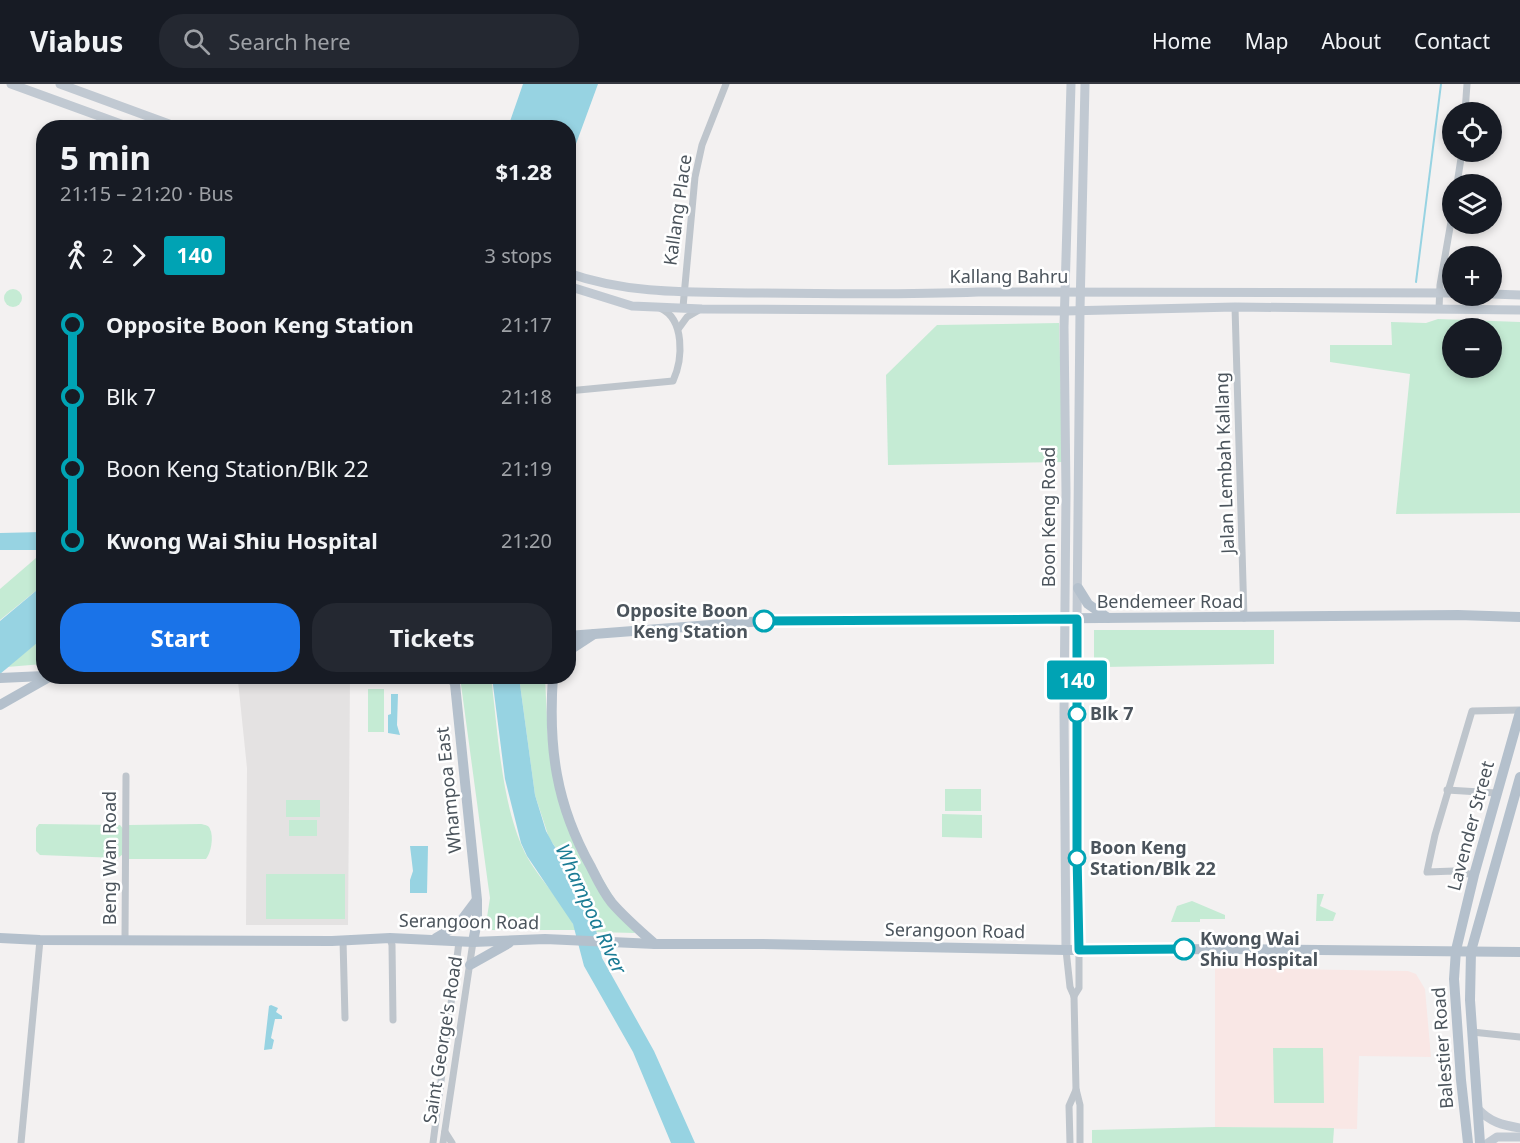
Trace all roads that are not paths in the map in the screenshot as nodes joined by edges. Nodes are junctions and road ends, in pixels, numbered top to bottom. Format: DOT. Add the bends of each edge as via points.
graph roads {
  1 [pos="12,84"];
  2 [pos="60,84"];
  3 [pos="726,84"];
  4 [pos="1071,84"];
  5 [pos="1085,84"];
  6 [pos="1467,84"];
  7 [pos="1466,102"];
  8 [pos="110,120"];
  9 [pos="158,120"];
  10 [pos="1449,234"];
  11 [pos="576,275"];
  12 [pos="576,288"];
  13 [pos="683,292"];
  14 [pos="1440,292"];
  15 [pos="1065,293"];
  16 [pos="1081,293"];
  17 [pos="1502,294"];
  18 [pos="1520,295"];
  19 [pos="658,307"];
  20 [pos="683,307"];
  21 [pos="1235,307"];
  22 [pos="702,309"];
  23 [pos="1439,309"];
  24 [pos="1080,310"];
  25 [pos="1520,310"];
  26 [pos="1065,311"];
  27 [pos="679,328"];
  28 [pos="576,390"];
  29 [pos="1078,588"];
  30 [pos="1520,616"];
  31 [pos="1065,618"];
  32 [pos="1244,618"];
  33 [pos="1077,619"];
  34 [pos="1108,619"];
  35 [pos="595,634"];
  36 [pos="576,635"];
  37 [pos="576,646"];
  38 [pos="36,676"];
  39 [pos="3,678"];
  40 [pos="37,684"];
  41 [pos="455,684"];
  42 [pos="553,684"];
  43 [pos="0,705"];
  44 [pos="1520,711"];
  45 [pos="126,776"];
  46 [pos="1520,777"];
  47 [pos="1448,790"];
  48 [pos="1496,793"];
  49 [pos="1474,875"];
  50 [pos="477,900"];
  51 [pos="0,938"];
  52 [pos="390,938"];
  53 [pos="125,939"];
  54 [pos="40,940"];
  55 [pos="343,940"];
  56 [pos="432,940"];
  57 [pos="512,941"];
  58 [pos="459,942"];
  59 [pos="473,942"];
  60 [pos="656,944"];
  61 [pos="1066,950"];
  62 [pos="1079,950"];
  63 [pos="1456,950"];
  64 [pos="1471,951"];
  65 [pos="1520,952"];
  66 [pos="470,965"];
  67 [pos="1074,996"];
  68 [pos="345,1018"];
  69 [pos="393,1020"];
  70 [pos="1472,1032"];
  71 [pos="1520,1037"];
  72 [pos="1076,1089"];
  73 [pos="1478,1109"];
  74 [pos="1520,1128"];
  75 [pos="445,1132"];
  76 [pos="1520,1137"];
  77 [pos="21,1143"];
  78 [pos="433,1143"];
  79 [pos="443,1143"];
  80 [pos="452,1143"];
  81 [pos="1070,1143"];
  82 [pos="1080,1143"];
  83 [pos="1468,1143"];
  84 [pos="1480,1143"];
  85 [pos="1488,1143"];
  1 -- 8 [label="main road"];
  2 -- 9 [label="main road"];
  3 -- 13 [label="street, Kallang Place" via="702,145 695,177"];
  4 -- 15 [label="main road, Boon Keng Road"];
  5 -- 16 [label="main road, Boon Keng Road"];
  6 -- 7 [label="street"];
  10 -- 14 [label="street"];
  11 -- 13 [label="main road, Kallang Bahru" via="632,290"];
  12 -- 19 [label="main road, Kallang Bahru" via="632,306"];
  13 -- 15 [label="main road, Kallang Bahru"];
  13 -- 20 [label="street, Kallang Place"];
  14 -- 16 [label="main road, Kallang Bahru"];
  14 -- 23 [label="street"];
  15 -- 16 [label="main road, Kallang Bahru"];
  15 -- 26 [label="main road, Boon Keng Road"];
  16 -- 24 [label="main road, Boon Keng Road"];
  17 -- 18 [label="main road"];
  19 -- 20 [label="main road, Kallang Bahru"];
  19 -- 27 [label="street" via="669,313"];
  20 -- 22 [label="main road, Kallang Bahru"];
  21 -- 23 [label="main road, Kallang Bahru"];
  21 -- 24 [label="main road, Kallang Bahru"];
  21 -- 32 [label="street, Jalan Lembah Kallang"];
  22 -- 26 [label="main road, Kallang Bahru"];
  22 -- 27 [label="street" via="687,317"];
  23 -- 25 [label="main road, Kallang Bahru"];
  24 -- 26 [label="main road, Kallang Bahru"];
  24 -- 29 [label="main road, Boon Keng Road"];
  26 -- 31 [label="main road, Boon Keng Road"];
  27 -- 28 [label="street" via="678,369 673,381"];
  29 -- 33 [label="main road, Boon Keng Road"];
  29 -- 34 [label="main road" via="1088,604"];
  30 -- 32 [label="main road, Bendemeer Road"];
  31 -- 33 [label="main road, Bendemeer Road"];
  31 -- 35 [label="main road, Bendemeer Road" via="763,621"];
  31 -- 61 [label="main road, Boon Keng Road"];
  32 -- 34 [label="main road, Bendemeer Road"];
  33 -- 34 [label="main road, Bendemeer Road"];
  33 -- 62 [label="main road, Boon Keng Road"];
  35 -- 36 [label="main road, Bendemeer Road"];
  35 -- 37 [label="main road"];
  38 -- 39 [label="main road"];
  40 -- 43 [label="main road"];
  41 -- 50 [label="main road, Whampoa East"];
  42 -- 60 [label="main road" via="552,744 568,820 611,902"];
  44 -- 47 [label="street" via="1472,711"];
  44 -- 48 [label="main road, Lavender Street"];
  45 -- 53 [label="street, Beng Wan Road"];
  46 -- 64 [label="main road, Lavender Street"];
  47 -- 48 [label="street"];
  47 -- 49 [label="street" via="1426,872"];
  48 -- 49 [label="main road, Lavender Street"];
  49 -- 63 [label="main road, Lavender Street"];
  50 -- 56 [label="main road" via="458,925"];
  50 -- 59 [label="main road, Whampoa East"];
  51 -- 54 [label="main road, Serangoon Road"];
  52 -- 55 [label="main road, Serangoon Road"];
  52 -- 56 [label="main road, Serangoon Road"];
  52 -- 69 [label="street, Serangoon Road"];
  53 -- 54 [label="main road, Serangoon Road"];
  53 -- 55 [label="main road, Serangoon Road"];
  54 -- 77 [label="street"];
  55 -- 68 [label="street"];
  56 -- 58 [label="main road, Serangoon Road"];
  57 -- 59 [label="main road, Serangoon Road"];
  57 -- 60 [label="main road, Serangoon Road"];
  57 -- 66 [label="main road"];
  58 -- 59 [label="main road, Serangoon Road"];
  58 -- 78 [label="street, Saint George's Road"];
  59 -- 66 [label="street, Saint George's Road"];
  60 -- 61 [label="main road, Serangoon Road"];
  61 -- 62 [label="main road, Serangoon Road"];
  61 -- 67 [label="street"];
  62 -- 63 [label="main road, Serangoon Road"];
  62 -- 67 [label="street" via="1079,988"];
  63 -- 64 [label="main road, Serangoon Road"];
  63 -- 83 [label="main road, Balestier Road" via="1454,979"];
  64 -- 65 [label="main road, Serangoon Road"];
  64 -- 70 [label="main road, Balestier Road"];
  66 -- 75 [label="street, Saint George's Road"];
  67 -- 72 [label="street"];
  70 -- 71 [label="street"];
  70 -- 73 [label="main road, Balestier Road"];
  72 -- 81 [label="street" via="1070,1106"];
  72 -- 82 [label="street"];
  73 -- 74 [label="main road" via="1496,1124"];
  73 -- 84 [label="main road, Balestier Road"];
  75 -- 79 [label="street, Saint George's Road"];
  75 -- 80 [label="street"];
  76 -- 85 [label="main road" via="1497,1137"];
}
